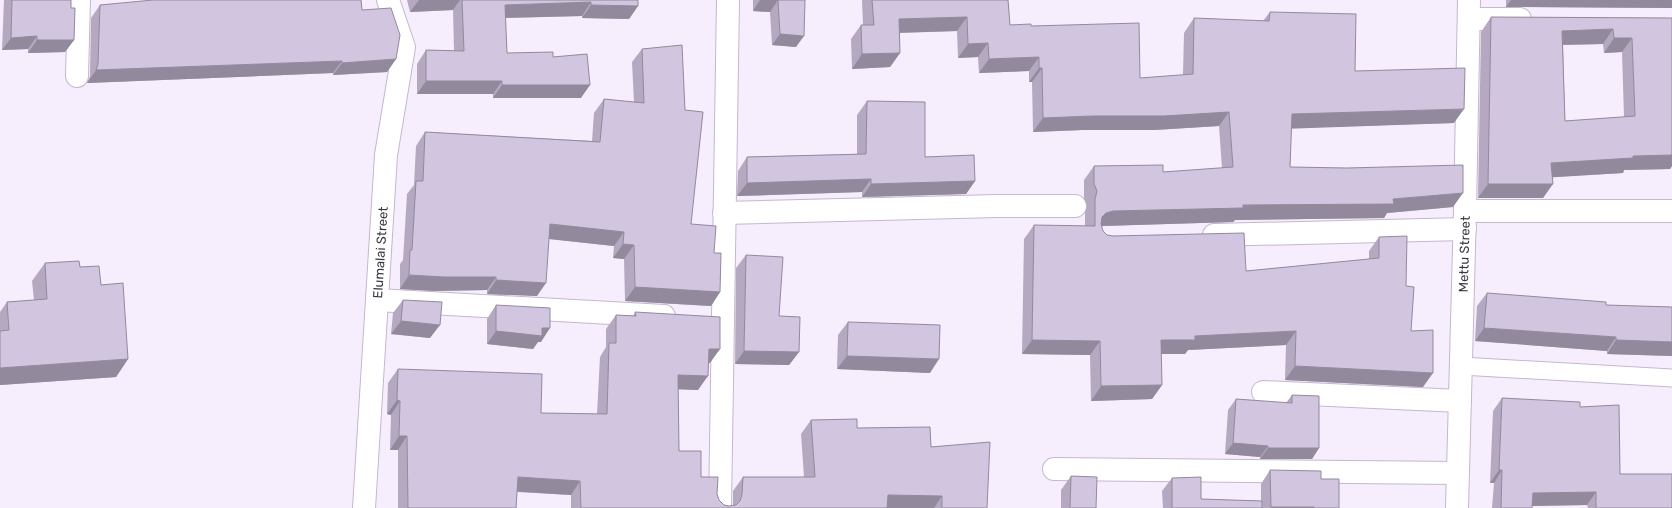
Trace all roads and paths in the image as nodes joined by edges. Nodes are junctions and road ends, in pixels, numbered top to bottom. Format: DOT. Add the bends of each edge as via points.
graph roads {
  1 [pos="79,0"];
  2 [pos="388,0"];
  3 [pos="728,0"];
  4 [pos="1469,10"];
  5 [pos="1541,19"];
  6 [pos="77,76"];
  7 [pos="1075,206"];
  8 [pos="1672,211"];
  9 [pos="724,213"];
  10 [pos="1465,220"];
  11 [pos="1197,236"];
  12 [pos="378,300"];
  13 [pos="683,317"];
  14 [pos="1461,366"];
  15 [pos="1672,378"];
  16 [pos="1263,392"];
  17 [pos="1460,401"];
  18 [pos="1054,469"];
  19 [pos="1457,473"];
  20 [pos="364,508"];
  21 [pos="720,508"];
  22 [pos="1457,508"];
  1 -- 6 [label="street"];
  2 -- 12 [label="street, Elumalai Street" via="404,47 386,155"];
  3 -- 9 [label="street"];
  4 -- 5 [label="street"];
  4 -- 10 [label="street, Mettu Street"];
  7 -- 9 [label="street"];
  8 -- 10 [label="street"];
  9 -- 21 [label="street" via="715,319"];
  10 -- 11 [label="street"];
  10 -- 14 [label="street, Mettu Street"];
  12 -- 13 [label="street"];
  12 -- 20 [label="street, Elumalai Street"];
  14 -- 15 [label="lane"];
  14 -- 17 [label="street, Mettu Street"];
  16 -- 17 [label="street"];
  17 -- 19 [label="street, Mettu Street"];
  18 -- 19 [label="street"];
  19 -- 22 [label="street, Mettu Street"];
}
